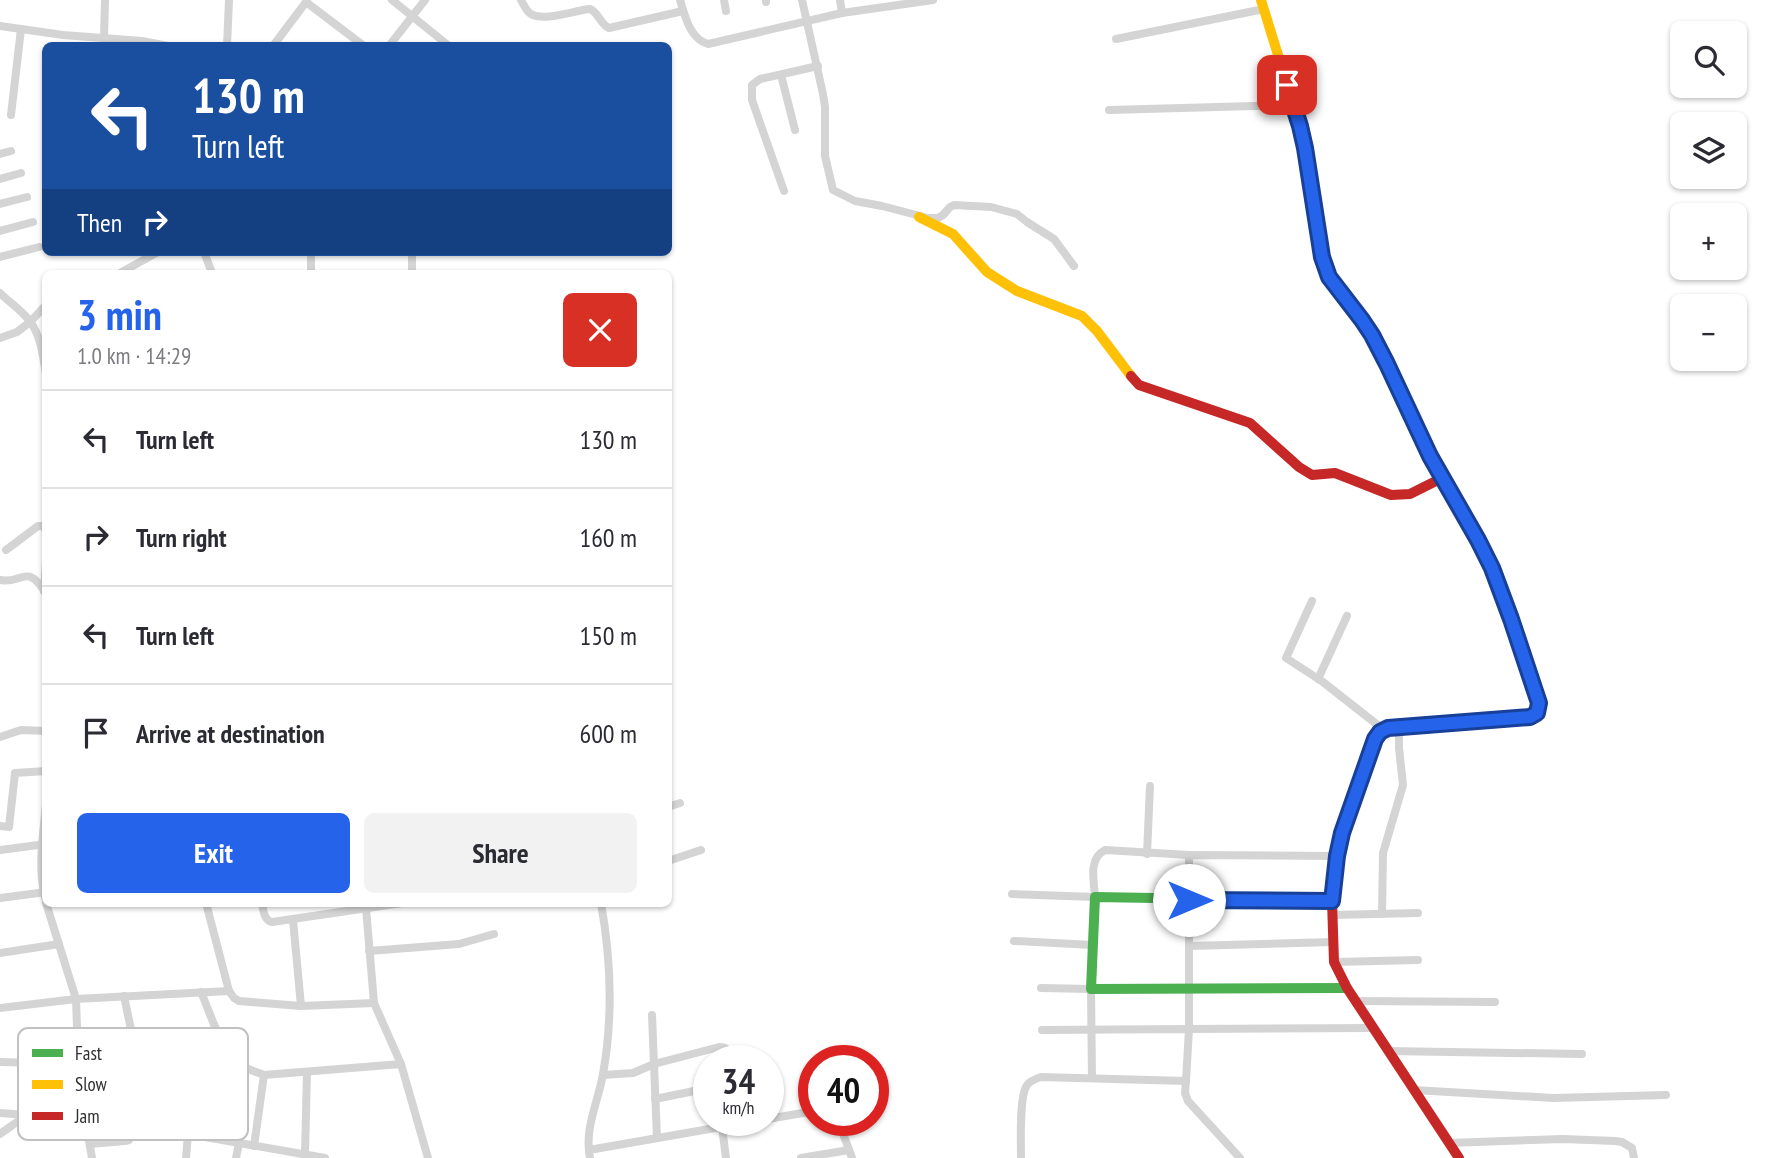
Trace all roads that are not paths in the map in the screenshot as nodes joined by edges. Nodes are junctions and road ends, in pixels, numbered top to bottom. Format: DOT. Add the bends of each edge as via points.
graph roads {
  1 [pos="105,0"];
  2 [pos="229,0"];
  3 [pos="392,0"];
  4 [pos="425,0"];
  5 [pos="520,0"];
  6 [pos="680,0"];
  7 [pos="724,0"];
  8 [pos="802,0"];
  9 [pos="840,0"];
  10 [pos="933,0"];
  11 [pos="307,1"];
  12 [pos="883,4"];
  13 [pos="1263,4"];
  14 [pos="683,11"];
  15 [pos="726,11"];
  16 [pos="842,13"];
  17 [pos="413,16"];
  18 [pos="807,20"];
  19 [pos="0,26"];
  20 [pos="21,29"];
  21 [pos="104,38"];
  22 [pos="1116,39"];
  23 [pos="147,42"];
  24 [pos="227,42"];
  25 [pos="276,42"];
  26 [pos="359,42"];
  27 [pos="392,42"];
  28 [pos="444,42"];
  29 [pos="818,66"];
  30 [pos="782,75"];
  31 [pos="1294,105"];
  32 [pos="1109,110"];
  33 [pos="12,115"];
  34 [pos="795,130"];
  35 [pos="11,151"];
  36 [pos="0,154"];
  37 [pos="21,173"];
  38 [pos="0,178"];
  39 [pos="784,191"];
  40 [pos="27,197"];
  41 [pos="0,204"];
  42 [pos="919,217"];
  43 [pos="33,222"];
  44 [pos="0,231"];
  45 [pos="39,247"];
  46 [pos="151,256"];
  47 [pos="0,257"];
  48 [pos="311,258"];
  49 [pos="1074,266"];
  50 [pos="125,270"];
  51 [pos="311,270"];
  52 [pos="0,293"];
  53 [pos="41,314"];
  54 [pos="30,322"];
  55 [pos="0,338"];
  56 [pos="42,348"];
  57 [pos="1443,478"];
  58 [pos="42,526"];
  59 [pos="6,550"];
  60 [pos="0,580"];
  61 [pos="42,589"];
  62 [pos="1312,601"];
  63 [pos="1347,616"];
  64 [pos="1318,679"];
  65 [pos="1399,727"];
  66 [pos="1384,730"];
  67 [pos="42,731"];
  68 [pos="0,737"];
  69 [pos="42,771"];
  70 [pos="1150,786"];
  71 [pos="680,803"];
  72 [pos="672,806"];
  73 [pos="0,826"];
  74 [pos="42,844"];
  75 [pos="0,850"];
  76 [pos="701,850"];
  77 [pos="1147,854"];
  78 [pos="1189,855"];
  79 [pos="1337,856"];
  80 [pos="672,860"];
  81 [pos="1012,894"];
  82 [pos="42,897"];
  83 [pos="1095,897"];
  84 [pos="0,898"];
  85 [pos="1189,900"];
  86 [pos="1332,901"];
  87 [pos="48,907"];
  88 [pos="207,907"];
  89 [pos="263,907"];
  90 [pos="373,907"];
  91 [pos="601,907"];
  92 [pos="366,908"];
  93 [pos="1418,913"];
  94 [pos="1382,914"];
  95 [pos="1332,915"];
  96 [pos="293,920"];
  97 [pos="494,934"];
  98 [pos="1014,941"];
  99 [pos="1333,942"];
  100 [pos="59,944"];
  101 [pos="1093,945"];
  102 [pos="1189,946"];
  103 [pos="369,951"];
  104 [pos="0,953"];
  105 [pos="1418,960"];
  106 [pos="1334,962"];
  107 [pos="1041,988"];
  108 [pos="1189,988"];
  109 [pos="1347,988"];
  110 [pos="1091,989"];
  111 [pos="229,991"];
  112 [pos="201,992"];
  113 [pos="124,996"];
  114 [pos="76,999"];
  115 [pos="1355,1001"];
  116 [pos="1495,1002"];
  117 [pos="374,1003"];
  118 [pos="301,1006"];
  119 [pos="0,1009"];
  120 [pos="652,1015"];
  121 [pos="77,1028"];
  122 [pos="131,1028"];
  123 [pos="216,1028"];
  124 [pos="1373,1028"];
  125 [pos="1189,1029"];
  126 [pos="1042,1030"];
  127 [pos="1091,1031"];
  128 [pos="1388,1051"];
  129 [pos="693,1053"];
  130 [pos="1582,1054"];
  131 [pos="0,1062"];
  132 [pos="18,1062"];
  133 [pos="654,1064"];
  134 [pos="401,1065"];
  135 [pos="248,1069"];
  136 [pos="307,1072"];
  137 [pos="264,1075"];
  138 [pos="603,1075"];
  139 [pos="1092,1078"];
  140 [pos="1186,1081"];
  141 [pos="1414,1090"];
  142 [pos="693,1091"];
  143 [pos="1666,1095"];
  144 [pos="655,1099"];
  145 [pos="0,1113"];
  146 [pos="18,1114"];
  147 [pos="18,1121"];
  148 [pos="693,1132"];
  149 [pos="0,1133"];
  150 [pos="723,1136"];
  151 [pos="844,1136"];
  152 [pos="657,1138"];
  153 [pos="89,1140"];
  154 [pos="129,1140"];
  155 [pos="188,1140"];
  156 [pos="222,1140"];
  157 [pos="239,1143"];
  158 [pos="1449,1143"];
  159 [pos="90,1144"];
  160 [pos="254,1146"];
  161 [pos="305,1154"];
  162 [pos="590,1154"];
  163 [pos="850,1154"];
  164 [pos="285,1155"];
  165 [pos="92,1158"];
  166 [pos="186,1158"];
  167 [pos="236,1158"];
  168 [pos="325,1158"];
  169 [pos="428,1158"];
  170 [pos="726,1158"];
  171 [pos="801,1158"];
  172 [pos="1021,1158"];
  173 [pos="1240,1158"];
  174 [pos="1459,1158"];
  175 [pos="1634,1158"];
  1 -- 21 [label="street"];
  2 -- 24 [label="street"];
  3 -- 17 [label="street"];
  4 -- 17 [label="street"];
  5 -- 14 [label="street" via="528,12 538,16 590,9 608,28"];
  6 -- 14 [label="street"];
  7 -- 15 [label="street"];
  8 -- 18 [label="street"];
  9 -- 16 [label="street"];
  10 -- 12 [label="street"];
  11 -- 25 [label="street"];
  11 -- 26 [label="street"];
  12 -- 16 [label="street"];
  13 -- 22 [label="street"];
  13 -- 31 [label="street"];
  14 -- 18 [label="street" via="696,38 708,44"];
  16 -- 18 [label="street"];
  17 -- 27 [label="street"];
  17 -- 28 [label="street"];
  18 -- 29 [label="street"];
  19 -- 20 [label="street"];
  20 -- 21 [label="street"];
  20 -- 33 [label="street"];
  21 -- 23 [label="street"];
  29 -- 30 [label="street"];
  29 -- 42 [label="street" via="825,107 825,156 833,190 855,201"];
  30 -- 34 [label="street"];
  30 -- 39 [label="street" via="760,79 752,85 751,94"];
  31 -- 32 [label="street"];
  31 -- 57 [label="street" via="1329,277 1372,335"];
  35 -- 36 [label="street"];
  37 -- 38 [label="street"];
  40 -- 41 [label="street"];
  42 -- 49 [label="street" via="938,218 954,205 1017,214 1054,239"];
  42 -- 57 [label="street" via="953,234 988,272 1017,291 1082,316 1139,385 1250,423 1312,475 1335,473 1391,495 1410,494"];
  43 -- 44 [label="street"];
  45 -- 47 [label="street"];
  46 -- 50 [label="street"];
  48 -- 51 [label="street"];
  52 -- 54 [label="street"];
  53 -- 54 [label="street"];
  54 -- 55 [label="street"];
  54 -- 56 [label="street"];
  57 -- 65 [label="street" via="1492,568 1539,703 1537,713 1530,717"];
  58 -- 59 [label="street"];
  60 -- 61 [label="street" via="28,576"];
  62 -- 64 [label="street" via="1286,658"];
  63 -- 64 [label="street"];
  64 -- 66 [label="street"];
  65 -- 66 [label="street"];
  65 -- 94 [label="street" via="1403,785 1383,853"];
  66 -- 79 [label="street" via="1375,739"];
  67 -- 68 [label="street" via="21,730"];
  69 -- 73 [label="street" via="15,773 9,827"];
  70 -- 77 [label="street"];
  71 -- 72 [label="street"];
  74 -- 75 [label="street"];
  76 -- 80 [label="street"];
  77 -- 78 [label="street"];
  77 -- 83 [label="street" via="1105,850 1097,855"];
  78 -- 79 [label="street"];
  78 -- 85 [label="street"];
  79 -- 86 [label="street"];
  81 -- 83 [label="street"];
  82 -- 84 [label="street"];
  83 -- 85 [label="street"];
  83 -- 101 [label="street"];
  85 -- 86 [label="street"];
  85 -- 102 [label="street"];
  86 -- 95 [label="street"];
  87 -- 100 [label="street"];
  88 -- 111 [label="street"];
  89 -- 96 [label="street" via="268,921"];
  90 -- 92 [label="street"];
  91 -- 138 [label="street" via="610,976"];
  92 -- 96 [label="street"];
  92 -- 103 [label="street"];
  93 -- 94 [label="street"];
  94 -- 95 [label="street"];
  95 -- 99 [label="street"];
  96 -- 118 [label="street"];
  97 -- 103 [label="street" via="459,944"];
  98 -- 101 [label="street"];
  99 -- 102 [label="street"];
  99 -- 106 [label="street"];
  100 -- 104 [label="street"];
  100 -- 114 [label="street"];
  101 -- 110 [label="street"];
  102 -- 108 [label="street"];
  103 -- 117 [label="street"];
  105 -- 106 [label="street"];
  106 -- 109 [label="street"];
  107 -- 110 [label="street"];
  108 -- 109 [label="street"];
  108 -- 110 [label="street"];
  108 -- 125 [label="street"];
  109 -- 115 [label="street"];
  110 -- 127 [label="street"];
  111 -- 112 [label="street"];
  111 -- 118 [label="street" via="245,1003"];
  112 -- 113 [label="street"];
  112 -- 123 [label="street"];
  113 -- 114 [label="street"];
  113 -- 122 [label="street"];
  114 -- 119 [label="street"];
  114 -- 121 [label="street"];
  115 -- 116 [label="street"];
  115 -- 124 [label="street"];
  117 -- 118 [label="street"];
  117 -- 134 [label="street"];
  120 -- 133 [label="street"];
  124 -- 125 [label="street"];
  124 -- 128 [label="street"];
  125 -- 127 [label="street"];
  125 -- 140 [label="street"];
  126 -- 127 [label="street"];
  127 -- 139 [label="street"];
  128 -- 130 [label="street"];
  128 -- 141 [label="street"];
  129 -- 133 [label="street"];
  131 -- 132 [label="street"];
  133 -- 138 [label="street" via="633,1073"];
  133 -- 144 [label="street"];
  134 -- 136 [label="street"];
  134 -- 169 [label="street"];
  135 -- 137 [label="street"];
  136 -- 137 [label="street"];
  136 -- 161 [label="street"];
  137 -- 160 [label="street"];
  138 -- 162 [label="street" via="588,1132"];
  139 -- 140 [label="street"];
  139 -- 172 [label="street" via="1041,1077 1028,1083 1023,1093"];
  140 -- 173 [label="street" via="1188,1101"];
  141 -- 143 [label="street" via="1553,1098"];
  141 -- 158 [label="street"];
  142 -- 144 [label="street"];
  144 -- 152 [label="street"];
  145 -- 146 [label="street"];
  147 -- 149 [label="street"];
  148 -- 152 [label="street"];
  150 -- 170 [label="street"];
  151 -- 163 [label="street"];
  152 -- 162 [label="street"];
  153 -- 159 [label="street"];
  154 -- 159 [label="street"];
  155 -- 166 [label="street"];
  156 -- 157 [label="street"];
  157 -- 160 [label="street"];
  157 -- 167 [label="street"];
  158 -- 174 [label="street"];
  158 -- 175 [label="street" via="1615,1141 1632,1148"];
  159 -- 165 [label="street"];
  160 -- 164 [label="street"];
  161 -- 164 [label="street"];
  161 -- 168 [label="street"];
  163 -- 171 [label="street"];
}
